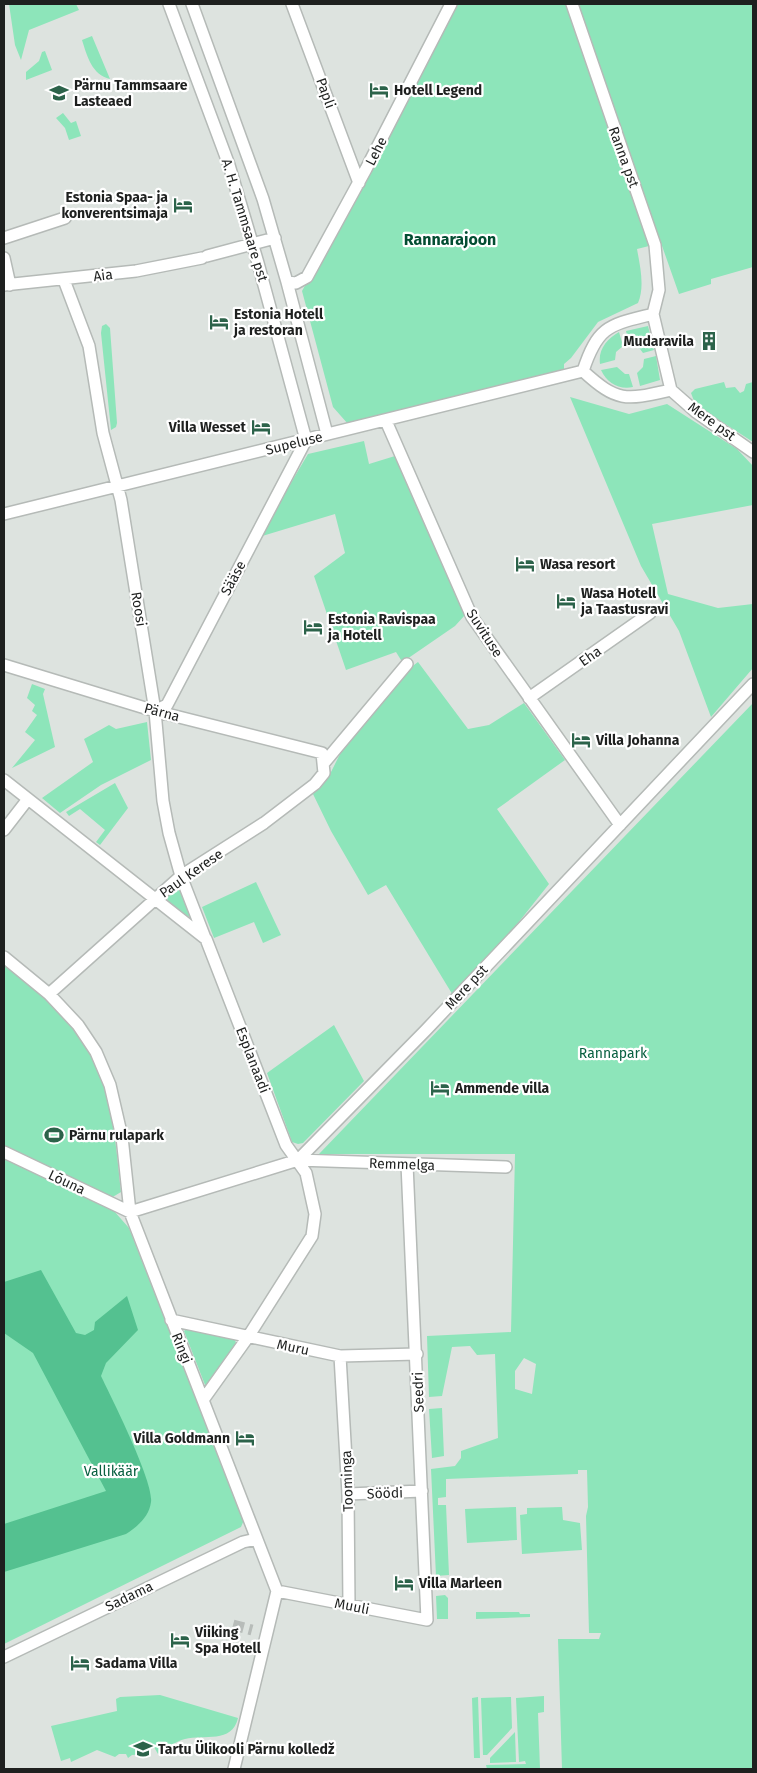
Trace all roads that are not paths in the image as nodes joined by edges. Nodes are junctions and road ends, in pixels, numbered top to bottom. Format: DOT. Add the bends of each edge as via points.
graph roads {
  1 [pos="169,4"];
  2 [pos="192,4"];
  3 [pos="292,4"];
  4 [pos="451,4"];
  5 [pos="572,4"];
  6 [pos="247,155"];
  7 [pos="228,162"];
  8 [pos="359,182"];
  9 [pos="65,218"];
  10 [pos="4,238"];
  11 [pos="275,238"];
  12 [pos="253,245"];
  13 [pos="4,258"];
  14 [pos="64,280"];
  15 [pos="287,282"];
  16 [pos="7,285"];
  17 [pos="653,314"];
  18 [pos="583,371"];
  19 [pos="671,390"];
  20 [pos="386,421"];
  21 [pos="327,434"];
  22 [pos="306,440"];
  23 [pos="753,452"];
  24 [pos="117,487"];
  25 [pos="4,514"];
  26 [pos="650,613"];
  27 [pos="407,664"];
  28 [pos="4,665"];
  29 [pos="753,684"];
  30 [pos="529,698"];
  31 [pos="155,711"];
  32 [pos="323,758"];
  33 [pos="4,780"];
  34 [pos="28,799"];
  35 [pos="620,825"];
  36 [pos="4,830"];
  37 [pos="181,876"];
  38 [pos="155,898"];
  39 [pos="206,939"];
  40 [pos="4,957"];
  41 [pos="49,994"];
  42 [pos="4,1152"];
  43 [pos="298,1160"];
  44 [pos="407,1164"];
  45 [pos="506,1167"];
  46 [pos="130,1212"];
  47 [pos="171,1320"];
  48 [pos="248,1337"];
  49 [pos="417,1354"];
  50 [pos="340,1356"];
  51 [pos="203,1400"];
  52 [pos="422,1491"];
  53 [pos="348,1494"];
  54 [pos="256,1539"];
  55 [pos="277,1591"];
  56 [pos="349,1605"];
  57 [pos="427,1620"];
  58 [pos="4,1657"];
  59 [pos="234,1769"];
  1 -- 7 [label="street, A. H. Tammsaare pst"];
  2 -- 6 [label="street, A. H. Tammsaare pst"];
  3 -- 8 [label="street, Papli"];
  4 -- 8 [label="street, Lehe"];
  5 -- 17 [label="street, Ranna pst" via="655,245 659,290"];
  6 -- 7 [label="street"];
  6 -- 11 [label="street, A. H. Tammsaare pst"];
  7 -- 12 [label="street, A. H. Tammsaare pst"];
  8 -- 15 [label="street, Lehe" via="307,277 296,283"];
  9 -- 10 [label="street"];
  11 -- 12 [label="street, Aia"];
  11 -- 15 [label="street, A. H. Tammsaare pst"];
  12 -- 14 [label="street, Aia" via="136,271"];
  12 -- 22 [label="street, A. H. Tammsaare pst"];
  13 -- 16 [label="street"];
  14 -- 16 [label="street, Aia"];
  14 -- 24 [label="street, Roosi" via="89,346 103,433"];
  15 -- 21 [label="street, A. H. Tammsaare pst"];
  17 -- 18 [label="street" via="606,329 595,341"];
  17 -- 19 [label="street"];
  18 -- 19 [label="street" via="600,386 622,397"];
  18 -- 20 [label="street, Supeluse"];
  19 -- 23 [label="street, Mere pst"];
  20 -- 21 [label="street, Supeluse"];
  20 -- 30 [label="street, Suvituse" via="472,618"];
  21 -- 22 [label="street, Supeluse"];
  22 -- 24 [label="street, Supeluse"];
  22 -- 31 [label="street, Sääse" via="167,705"];
  24 -- 25 [label="street, Supeluse"];
  24 -- 31 [label="street, Roosi"];
  26 -- 30 [label="street, Eha"];
  27 -- 32 [label="street, Paul Kerese"];
  28 -- 31 [label="street, Pärna"];
  29 -- 35 [label="street, Mere pst"];
  30 -- 35 [label="street, Suvituse"];
  31 -- 32 [label="street, Pärna"];
  31 -- 37 [label="street, Roosi" via="164,810"];
  32 -- 37 [label="street, Paul Kerese" via="324,773 320,780 256,829"];
  33 -- 34 [label="street, Esplanaadi"];
  34 -- 36 [label="street"];
  34 -- 38 [label="street, Esplanaadi"];
  35 -- 43 [label="street, Mere pst"];
  37 -- 38 [label="street, Paul Kerese"];
  37 -- 39 [label="street, Roosi"];
  38 -- 39 [label="street, Esplanaadi"];
  38 -- 41 [label="street, Paul Kerese"];
  39 -- 43 [label="street, Esplanaadi" via="286,1145"];
  40 -- 41 [label="street, Ringi"];
  41 -- 46 [label="street, Ringi" via="78,1025 96,1052 110,1085 122,1137"];
  42 -- 46 [label="street, Lõuna"];
  43 -- 44 [label="street, Remmelga"];
  43 -- 46 [label="street, Mere pst"];
  43 -- 48 [label="street, Esplanaadi" via="306,1173 315,1214 312,1236"];
  44 -- 45 [label="street, Remmelga"];
  44 -- 49 [label="street, Seedri"];
  46 -- 47 [label="street, Ringi"];
  47 -- 48 [label="street, Muru"];
  47 -- 51 [label="street, Ringi"];
  48 -- 50 [label="street, Muru"];
  48 -- 51 [label="street, Esplanaadi"];
  49 -- 50 [label="street, Muru"];
  49 -- 52 [label="street, Seedri"];
  50 -- 53 [label="street, Toominga"];
  51 -- 54 [label="street, Ringi"];
  52 -- 53 [label="street, Söödi"];
  52 -- 57 [label="street, Seedri"];
  53 -- 56 [label="street, Toominga"];
  54 -- 55 [label="street, Ringi"];
  54 -- 58 [label="street, Sadama" via="243,1542"];
  55 -- 56 [label="street, Muuli"];
  55 -- 59 [label="street"];
  56 -- 57 [label="street, Muuli"];
}
